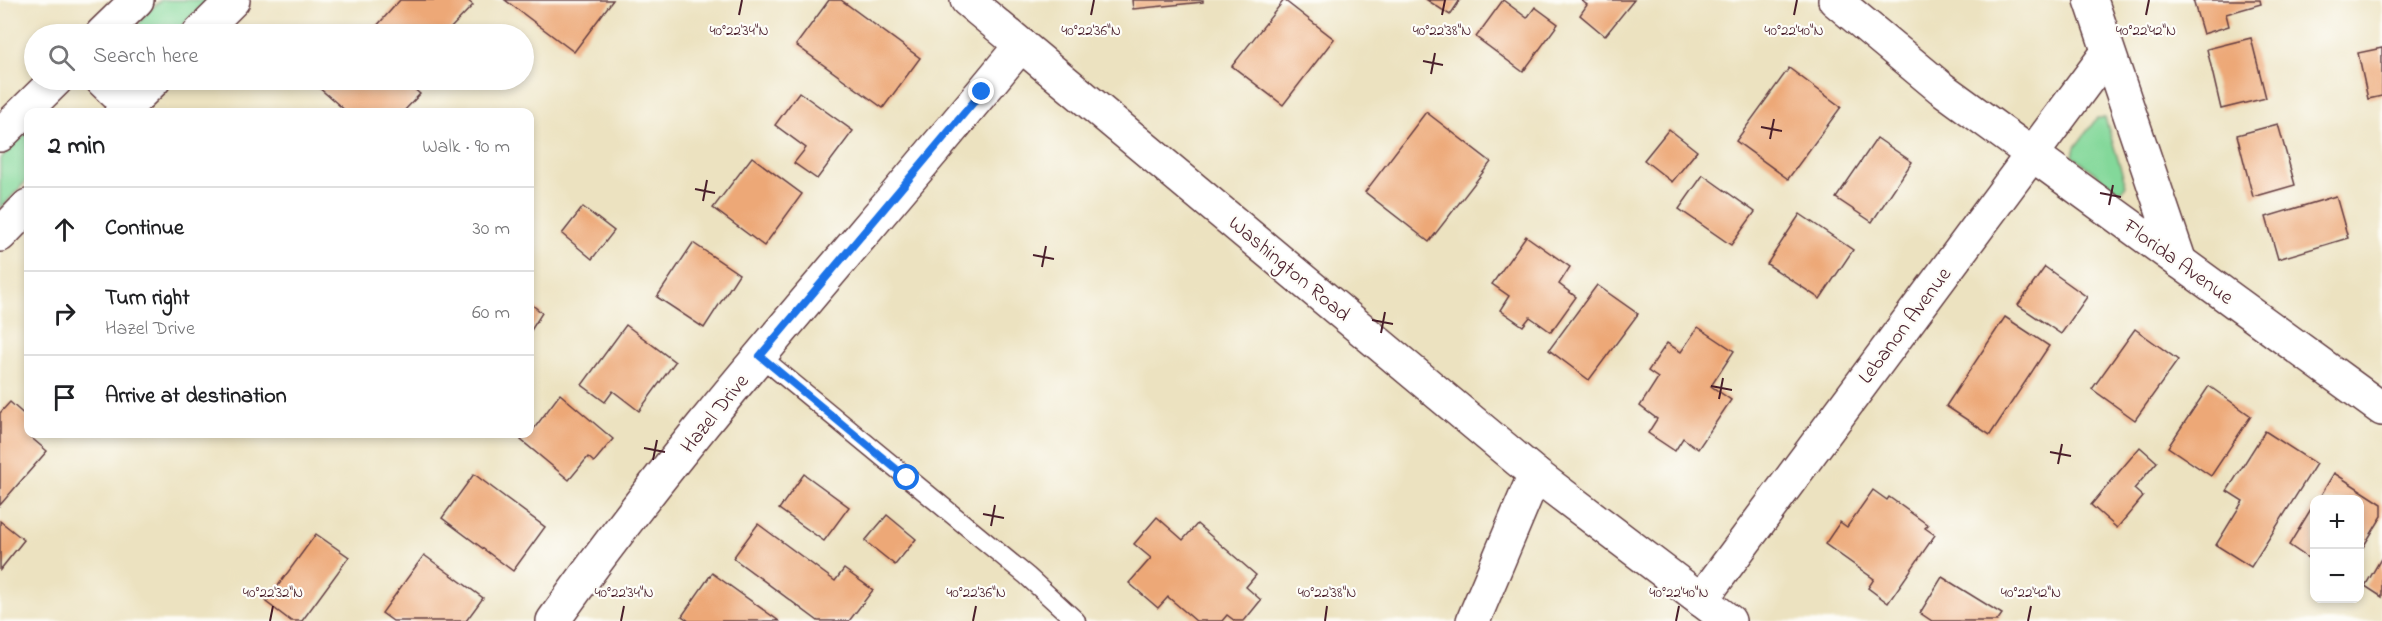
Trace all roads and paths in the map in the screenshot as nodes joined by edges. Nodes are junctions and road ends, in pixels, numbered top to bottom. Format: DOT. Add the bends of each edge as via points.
graph roads {
  1 [pos="137,0"];
  2 [pos="233,0"];
  3 [pos="966,0"];
  4 [pos="1834,0"];
  5 [pos="2091,0"];
  6 [pos="112,24"];
  7 [pos="209,24"];
  8 [pos="1021,45"];
  9 [pos="2109,52"];
  10 [pos="46,90"];
  11 [pos="110,90"];
  12 [pos="144,90"];
  13 [pos="27,108"];
  14 [pos="124,108"];
  15 [pos="126,108"];
  16 [pos="24,111"];
  17 [pos="0,135"];
  18 [pos="2032,155"];
  19 [pos="24,210"];
  20 [pos="0,234"];
  21 [pos="2180,262"];
  22 [pos="760,356"];
  23 [pos="2382,410"];
  24 [pos="1535,474"];
  25 [pos="1701,600"];
  26 [pos="553,621"];
  27 [pos="1076,621"];
  28 [pos="1473,621"];
  29 [pos="1729,621"];
  1 -- 6 [label="street"];
  2 -- 7 [label="street"];
  3 -- 8 [label="street, Washington Road"];
  4 -- 18 [label="street, Florida Avenue" via="1941,88"];
  5 -- 9 [label="street"];
  8 -- 22 [label="street, Hazel Drive"];
  8 -- 24 [label="street, Washington Road"];
  9 -- 18 [label="street, Lebanon Avenue"];
  9 -- 21 [label="street"];
  10 -- 13 [label="street"];
  11 -- 14 [label="street"];
  12 -- 15 [label="street"];
  16 -- 17 [label="street"];
  18 -- 21 [label="street, Florida Avenue"];
  18 -- 25 [label="street, Lebanon Avenue"];
  19 -- 20 [label="street"];
  21 -- 23 [label="street, Florida Avenue"];
  22 -- 26 [label="street, Hazel Drive" via="589,570"];
  22 -- 27 [label="lane" via="1028,576"];
  24 -- 25 [label="street, Washington Road"];
  24 -- 28 [label="street"];
  25 -- 29 [label="street, Washington Road"];
}
